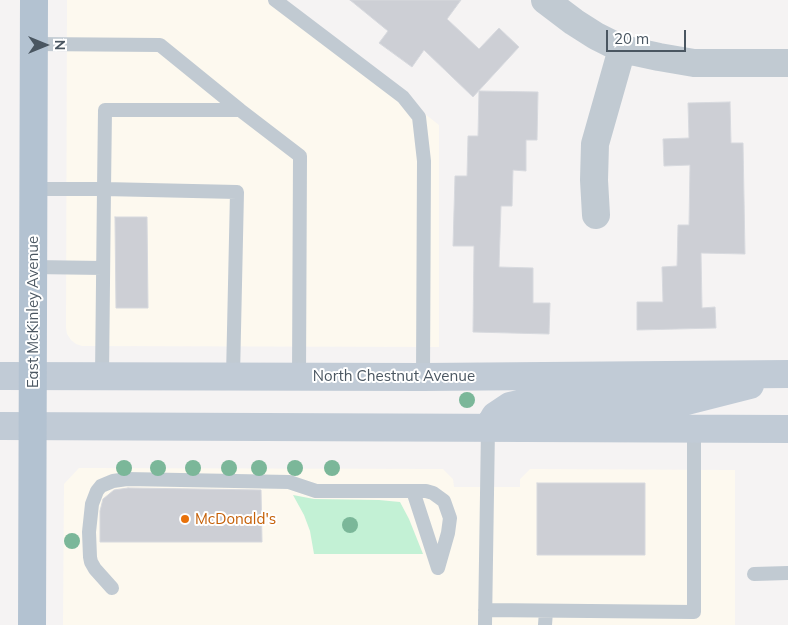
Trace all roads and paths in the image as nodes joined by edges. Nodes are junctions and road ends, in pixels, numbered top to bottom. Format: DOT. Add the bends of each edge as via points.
graph roads {
  1 [pos="34,0"];
  2 [pos="275,0"];
  3 [pos="545,0"];
  4 [pos="34,44"];
  5 [pos="622,49"];
  6 [pos="788,64"];
  7 [pos="240,110"];
  8 [pos="34,188"];
  9 [pos="104,188"];
  10 [pos="596,215"];
  11 [pos="33,267"];
  12 [pos="103,268"];
  13 [pos="788,375"];
  14 [pos="0,376"];
  15 [pos="33,376"];
  16 [pos="102,376"];
  17 [pos="234,376"];
  18 [pos="299,376"];
  19 [pos="423,377"];
  20 [pos="0,426"];
  21 [pos="33,426"];
  22 [pos="488,428"];
  23 [pos="694,428"];
  24 [pos="788,429"];
  25 [pos="413,491"];
  26 [pos="788,573"];
  27 [pos="754,574"];
  28 [pos="112,588"];
  29 [pos="485,610"];
  30 [pos="546,611"];
  31 [pos="694,618"];
  32 [pos="32,625"];
  33 [pos="485,625"];
  34 [pos="545,625"];
  1 -- 4 [label="main road, East McKinley Avenue"];
  2 -- 19 [label="lane" via="403,97 419,117 424,161"];
  3 -- 5 [label="street" via="574,22"];
  4 -- 7 [label="lane" via="160,45"];
  4 -- 8 [label="main road, East McKinley Avenue"];
  5 -- 6 [label="street" via="694,63"];
  5 -- 10 [label="street" via="595,144"];
  7 -- 9 [label="lane" via="105,110"];
  7 -- 18 [label="lane" via="300,156"];
  8 -- 9 [label="lane"];
  8 -- 11 [label="main road, East McKinley Avenue"];
  9 -- 12 [label="lane"];
  9 -- 17 [label="lane" via="237,192"];
  11 -- 12 [label="lane"];
  11 -- 15 [label="main road, East McKinley Avenue"];
  12 -- 16 [label="lane"];
  13 -- 19 [label="main road, North Chestnut Avenue"];
  13 -- 22 [label="main road" via="687,401 533,401 510,406 495,416"];
  14 -- 15 [label="main road, North Chestnut Avenue"];
  15 -- 16 [label="main road, North Chestnut Avenue"];
  15 -- 21 [label="main road, East McKinley Avenue"];
  16 -- 17 [label="main road, North Chestnut Avenue"];
  17 -- 18 [label="main road, North Chestnut Avenue"];
  18 -- 19 [label="main road, North Chestnut Avenue"];
  20 -- 21 [label="main road"];
  21 -- 22 [label="main road"];
  21 -- 32 [label="main road, East McKinley Avenue"];
  22 -- 23 [label="main road"];
  22 -- 29 [label="lane"];
  23 -- 24 [label="main road"];
  23 -- 31 [label="lane"];
  25 -- 25 [label="lane" via="439,496 448,512 450,524 438,568"];
  25 -- 28 [label="lane" via="316,491 289,482 113,481 101,486 93,498 89,532 91,562"];
  26 -- 27 [label="lane"];
  29 -- 30 [label="lane"];
  29 -- 33 [label="lane"];
  30 -- 31 [label="lane"];
  30 -- 34 [label="lane"];
}
